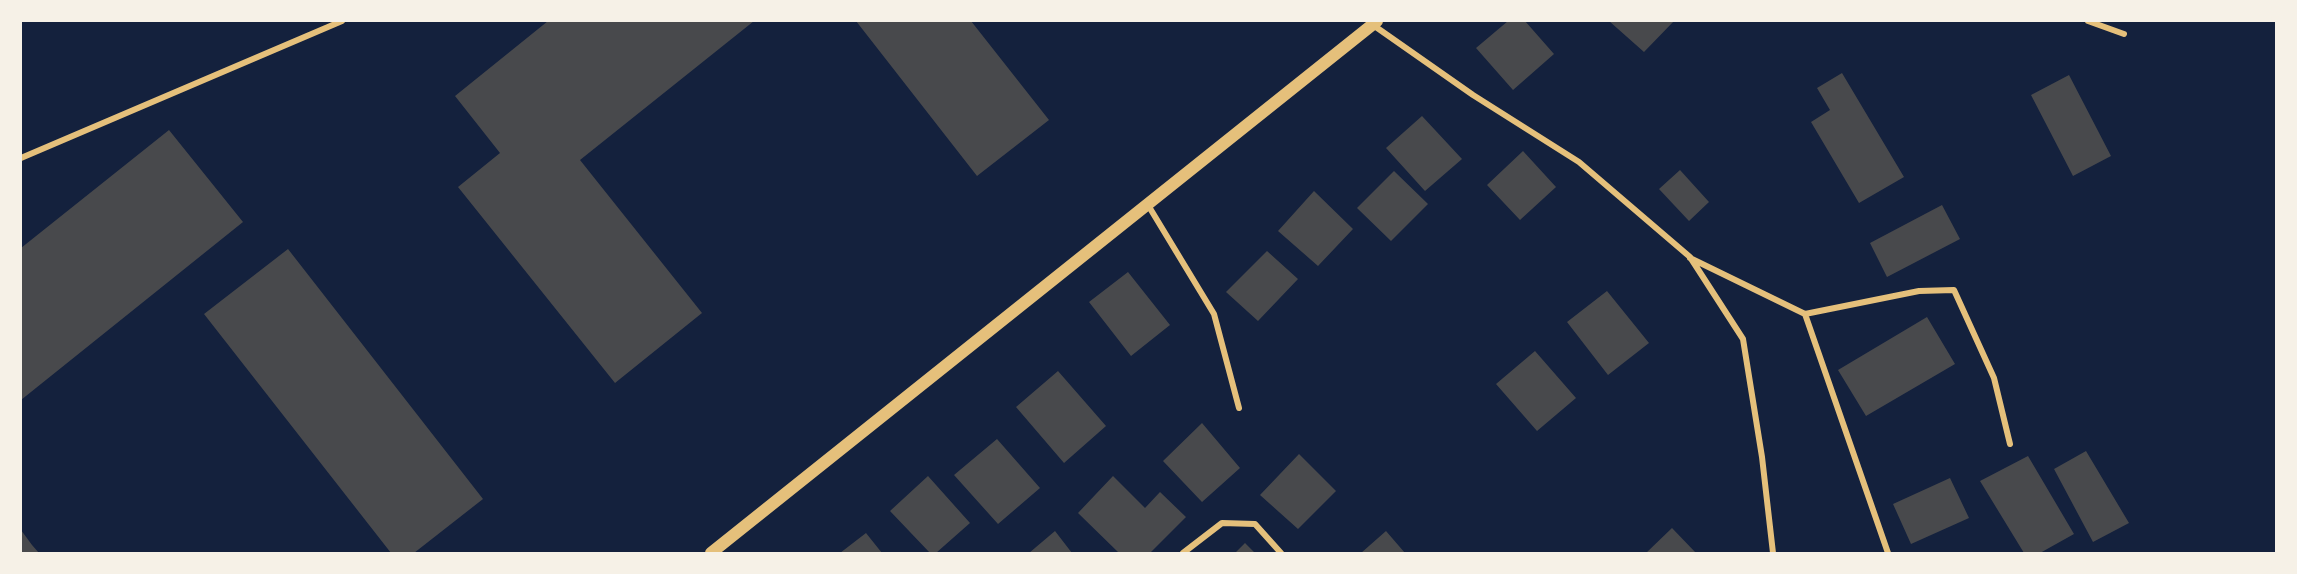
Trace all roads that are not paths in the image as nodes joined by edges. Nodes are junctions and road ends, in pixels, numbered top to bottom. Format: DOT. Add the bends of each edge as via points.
graph roads {
  1 [pos="342,21"];
  2 [pos="2088,21"];
  3 [pos="1375,23"];
  4 [pos="2124,34"];
  5 [pos="21,158"];
  6 [pos="1147,204"];
  7 [pos="1690,257"];
  8 [pos="1805,314"];
  9 [pos="1239,408"];
  10 [pos="2010,444"];
  11 [pos="711,553"];
  12 [pos="1183,553"];
  13 [pos="1281,553"];
  14 [pos="1773,553"];
  15 [pos="1888,553"];
  1 -- 5 [label="street"];
  2 -- 4 [label="street"];
  3 -- 6 [label="main road"];
  3 -- 7 [label="street" via="1473,95 1579,162"];
  6 -- 9 [label="street" via="1214,315"];
  6 -- 11 [label="main road"];
  7 -- 8 [label="street"];
  7 -- 14 [label="street" via="1743,339"];
  8 -- 10 [label="street" via="1919,291 1954,290 1994,378"];
  8 -- 15 [label="street"];
  12 -- 13 [label="street" via="1222,523 1255,524"];
}
